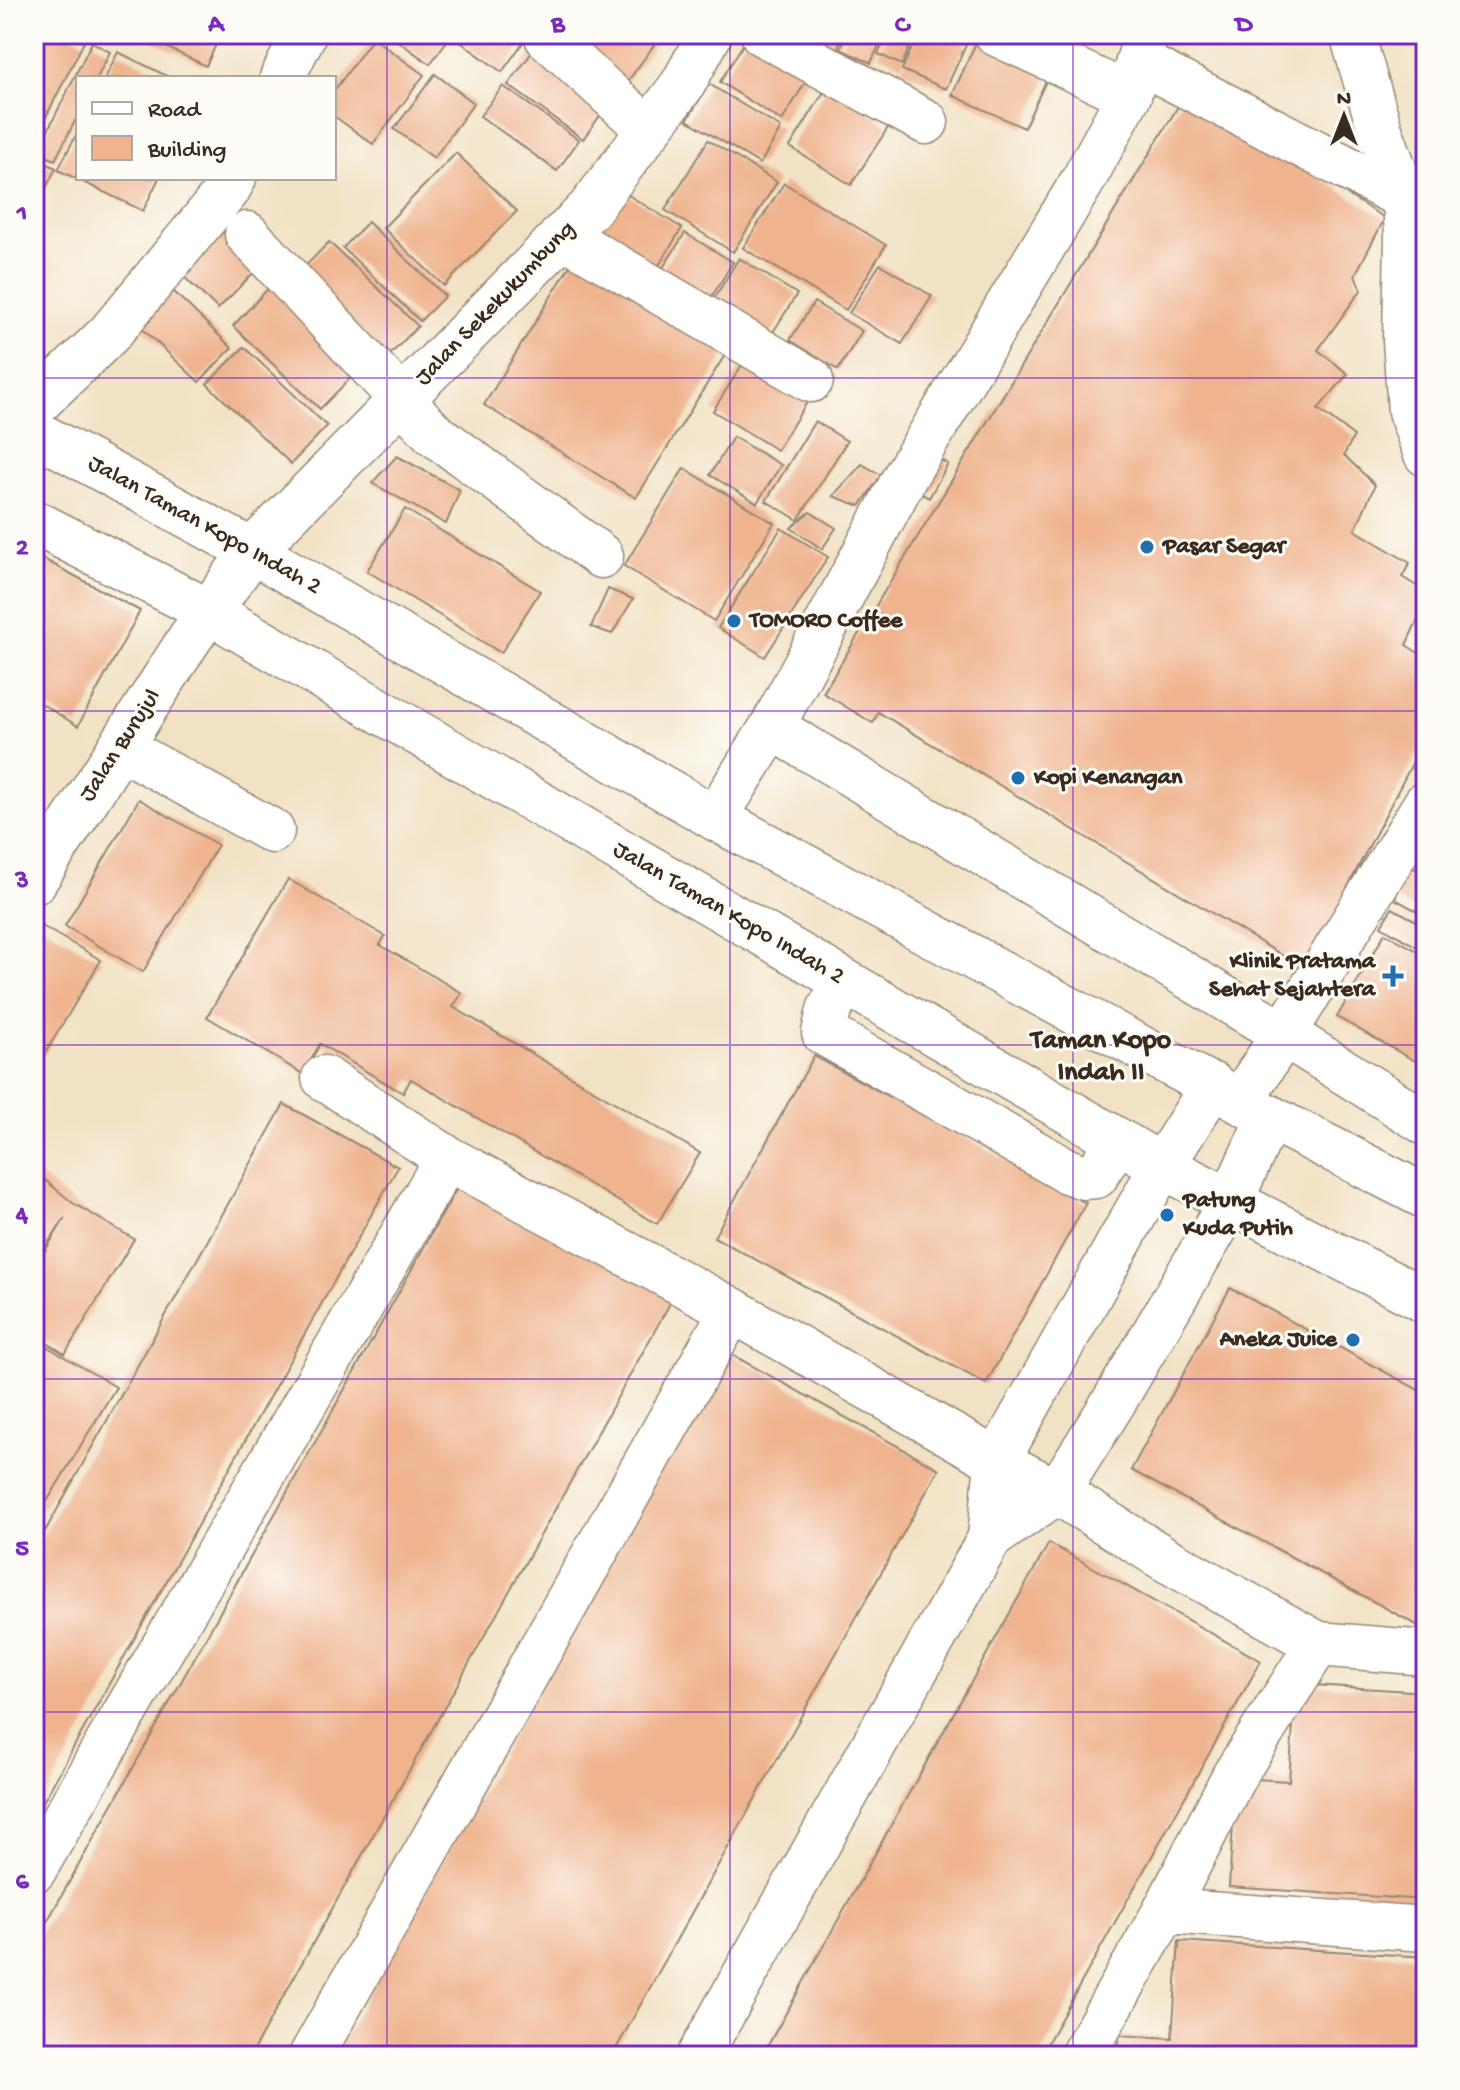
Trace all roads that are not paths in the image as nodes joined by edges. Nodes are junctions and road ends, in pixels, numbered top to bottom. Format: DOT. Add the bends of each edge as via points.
graph roads {
  1 [pos="304,34"];
  2 [pos="710,34"];
  3 [pos="763,34"];
  4 [pos="997,34"];
  5 [pos="1352,34"];
  6 [pos="547,37"];
  7 [pos="1138,63"];
  8 [pos="283,76"];
  9 [pos="926,122"];
  10 [pos="649,130"];
  11 [pos="233,180"];
  12 [pos="1413,226"];
  13 [pos="247,234"];
  14 [pos="562,235"];
  15 [pos="811,380"];
  16 [pos="403,400"];
  17 [pos="34,406"];
  18 [pos="34,432"];
  19 [pos="1426,454"];
  20 [pos="34,522"];
  21 [pos="252,551"];
  22 [pos="601,556"];
  23 [pos="210,612"];
  24 [pos="772,727"];
  25 [pos="120,747"];
  26 [pos="715,818"];
  27 [pos="1419,830"];
  28 [pos="272,831"];
  29 [pos="34,882"];
  30 [pos="1284,1034"];
  31 [pos="324,1078"];
  32 [pos="1241,1101"];
  33 [pos="1426,1123"];
  34 [pos="447,1158"];
  35 [pos="1162,1166"];
  36 [pos="1426,1197"];
  37 [pos="1230,1203"];
  38 [pos="1426,1301"];
  39 [pos="732,1310"];
  40 [pos="997,1461"];
  41 [pos="1057,1492"];
  42 [pos="990,1538"];
  43 [pos="1318,1644"];
  44 [pos="1426,1653"];
  45 [pos="34,1870"];
  46 [pos="1165,1911"];
  47 [pos="1426,1929"];
  48 [pos="311,2056"];
  49 [pos="699,2056"];
  50 [pos="1082,2056"];
  1 -- 8 [label="street"];
  2 -- 10 [label="street, Jalan Sekekukumbung" via="683,84"];
  3 -- 9 [label="street"];
  4 -- 7 [label="street"];
  5 -- 12 [label="street"];
  6 -- 10 [label="street"];
  7 -- 12 [label="street"];
  7 -- 24 [label="street" via="1085,177 906,475"];
  10 -- 14 [label="street, Jalan Sekekukumbung" via="590,208"];
  11 -- 17 [label="street" via="109,334"];
  12 -- 19 [label="street" via="1405,340 1410,411"];
  13 -- 16 [label="street"];
  14 -- 15 [label="street"];
  14 -- 16 [label="street, Jalan Sekekukumbung"];
  16 -- 21 [label="street, Jalan Sekekukumbung"];
  16 -- 22 [label="street" via="433,433"];
  18 -- 21 [label="street, Jalan Taman Kopo Indah 2"];
  20 -- 23 [label="street, Jalan Taman Kopo Indah 2"];
  21 -- 23 [label="street, Jalan Sekekukumbung"];
  21 -- 26 [label="street, Jalan Taman Kopo Indah 2"];
  23 -- 25 [label="street, Jalan Burujul"];
  23 -- 35 [label="street, Jalan Taman Kopo Indah 2"];
  24 -- 26 [label="street"];
  24 -- 30 [label="street"];
  25 -- 28 [label="street"];
  25 -- 29 [label="street, Jalan Burujul"];
  26 -- 32 [label="street, Jalan Taman Kopo Indah 2"];
  27 -- 30 [label="street"];
  30 -- 32 [label="street"];
  30 -- 33 [label="street"];
  31 -- 34 [label="street"];
  32 -- 35 [label="street"];
  32 -- 36 [label="street, Jalan Taman Kopo Indah 2"];
  32 -- 37 [label="street"];
  34 -- 39 [label="street"];
  34 -- 45 [label="street"];
  35 -- 37 [label="street, Jalan Taman Kopo Indah 2"];
  35 -- 40 [label="street"];
  37 -- 38 [label="street, Jalan Taman Kopo Indah 2"];
  37 -- 41 [label="street"];
  39 -- 40 [label="street"];
  39 -- 48 [label="street"];
  40 -- 41 [label="street"];
  40 -- 42 [label="street"];
  41 -- 42 [label="street"];
  41 -- 43 [label="street"];
  42 -- 49 [label="street"];
  43 -- 44 [label="street"];
  43 -- 46 [label="street" via="1234,1776"];
  46 -- 47 [label="street"];
  46 -- 50 [label="street"];
}
